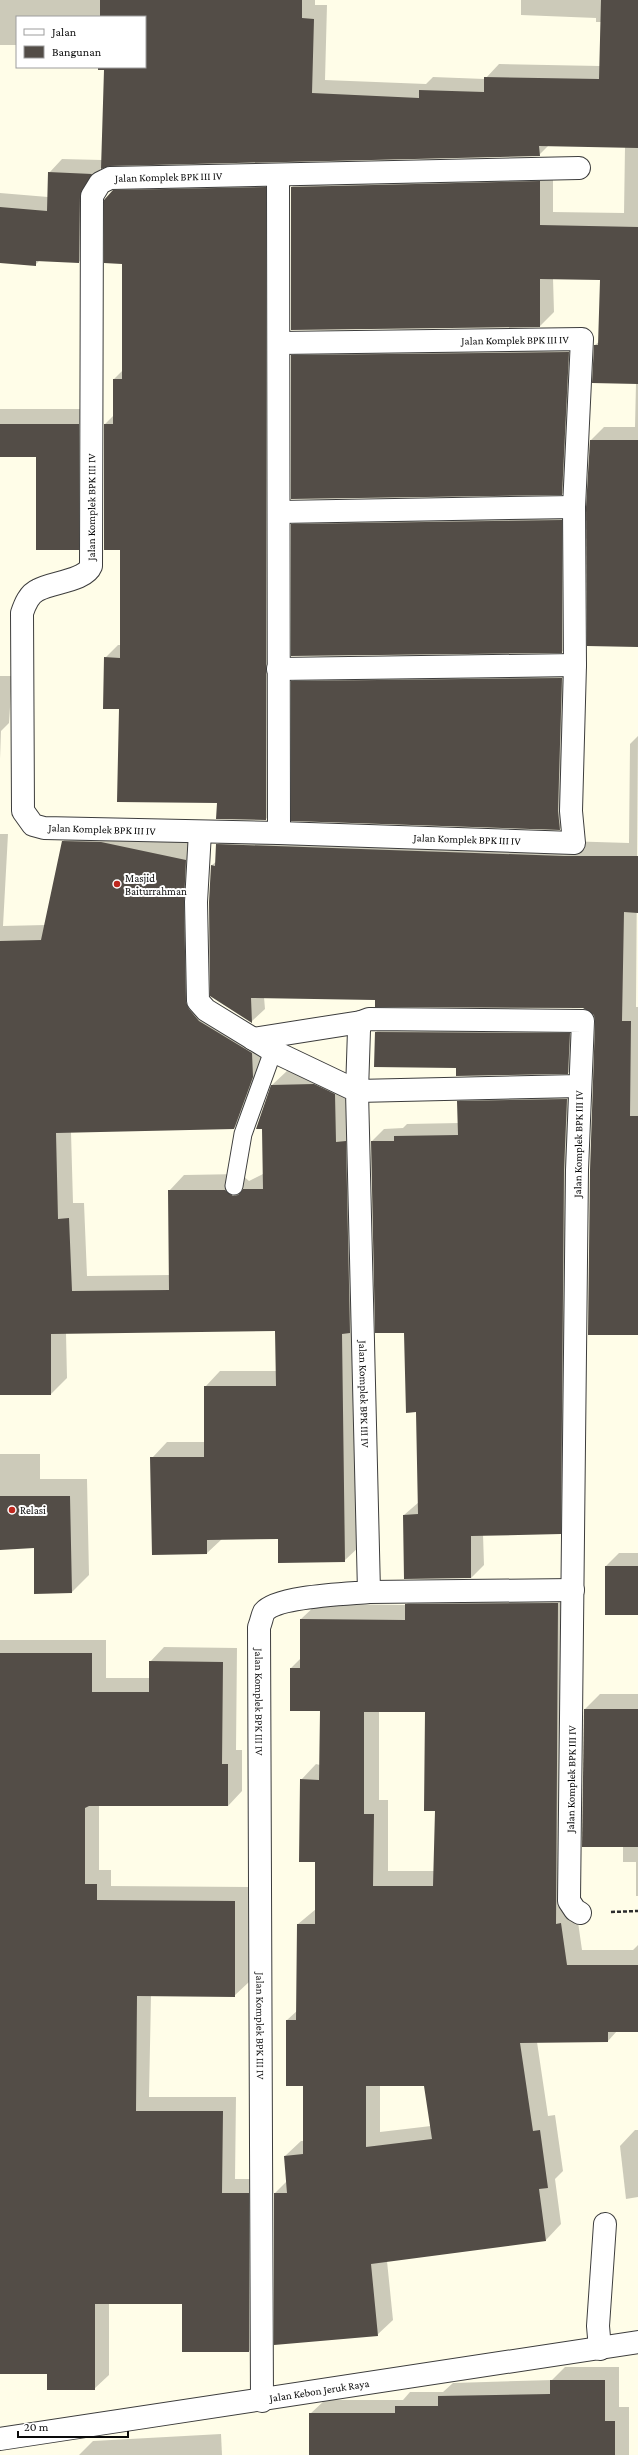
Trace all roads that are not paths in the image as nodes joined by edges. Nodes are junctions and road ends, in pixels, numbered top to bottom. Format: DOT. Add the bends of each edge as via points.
graph roads {
  1 [pos="580,168"];
  2 [pos="278,176"];
  3 [pos="279,343"];
  4 [pos="574,507"];
  5 [pos="279,512"];
  6 [pos="575,665"];
  7 [pos="278,669"];
  8 [pos="200,832"];
  9 [pos="279,832"];
  10 [pos="361,1022"];
  11 [pos="253,1039"];
  12 [pos="273,1050"];
  13 [pos="579,1086"];
  14 [pos="357,1091"];
  15 [pos="234,1186"];
  16 [pos="573,1590"];
  17 [pos="369,1592"];
  18 [pos="580,1913"];
  19 [pos="605,2224"];
  20 [pos="638,2342"];
  21 [pos="600,2349"];
  22 [pos="262,2401"];
  23 [pos="0,2439"];
  1 -- 2 [label="street, Jalan Komplek BPK III IV"];
  2 -- 3 [label="street"];
  2 -- 8 [label="street, Jalan Komplek BPK III IV" via="110,178 100,183 92,196 91,566 85,574 37,590 26,601 22,613 23,811 33,825 44,828"];
  3 -- 4 [label="street, Jalan Komplek BPK III IV" via="582,338"];
  3 -- 5 [label="street"];
  4 -- 5 [label="street"];
  4 -- 6 [label="street, Jalan Komplek BPK III IV"];
  5 -- 7 [label="street"];
  6 -- 7 [label="street"];
  6 -- 9 [label="street, Jalan Komplek BPK III IV" via="571,811 574,843"];
  7 -- 9 [label="street"];
  8 -- 9 [label="street, Jalan Komplek BPK III IV"];
  8 -- 11 [label="street" via="196,902 198,1001 206,1010"];
  10 -- 11 [label="street"];
  10 -- 13 [label="street, Jalan Komplek BPK III IV" via="369,1019 583,1021"];
  10 -- 14 [label="street, Jalan Komplek BPK III IV"];
  11 -- 12 [label="street"];
  12 -- 14 [label="street"];
  12 -- 15 [label="lane" via="243,1134"];
  13 -- 14 [label="street"];
  13 -- 16 [label="street, Jalan Komplek BPK III IV"];
  14 -- 17 [label="street, Jalan Komplek BPK III IV"];
  16 -- 17 [label="street"];
  16 -- 18 [label="street, Jalan Komplek BPK III IV" via="569,1901"];
  17 -- 22 [label="street, Jalan Komplek BPK III IV" via="295,1599 278,1604 264,1612 259,1627"];
  19 -- 21 [label="street" via="598,2326"];
  20 -- 21 [label="street, Jalan Kebon Jeruk Raya"];
  21 -- 22 [label="street, Jalan Kebon Jeruk Raya"];
  22 -- 23 [label="street, Jalan Kebon Jeruk Raya"];
}
